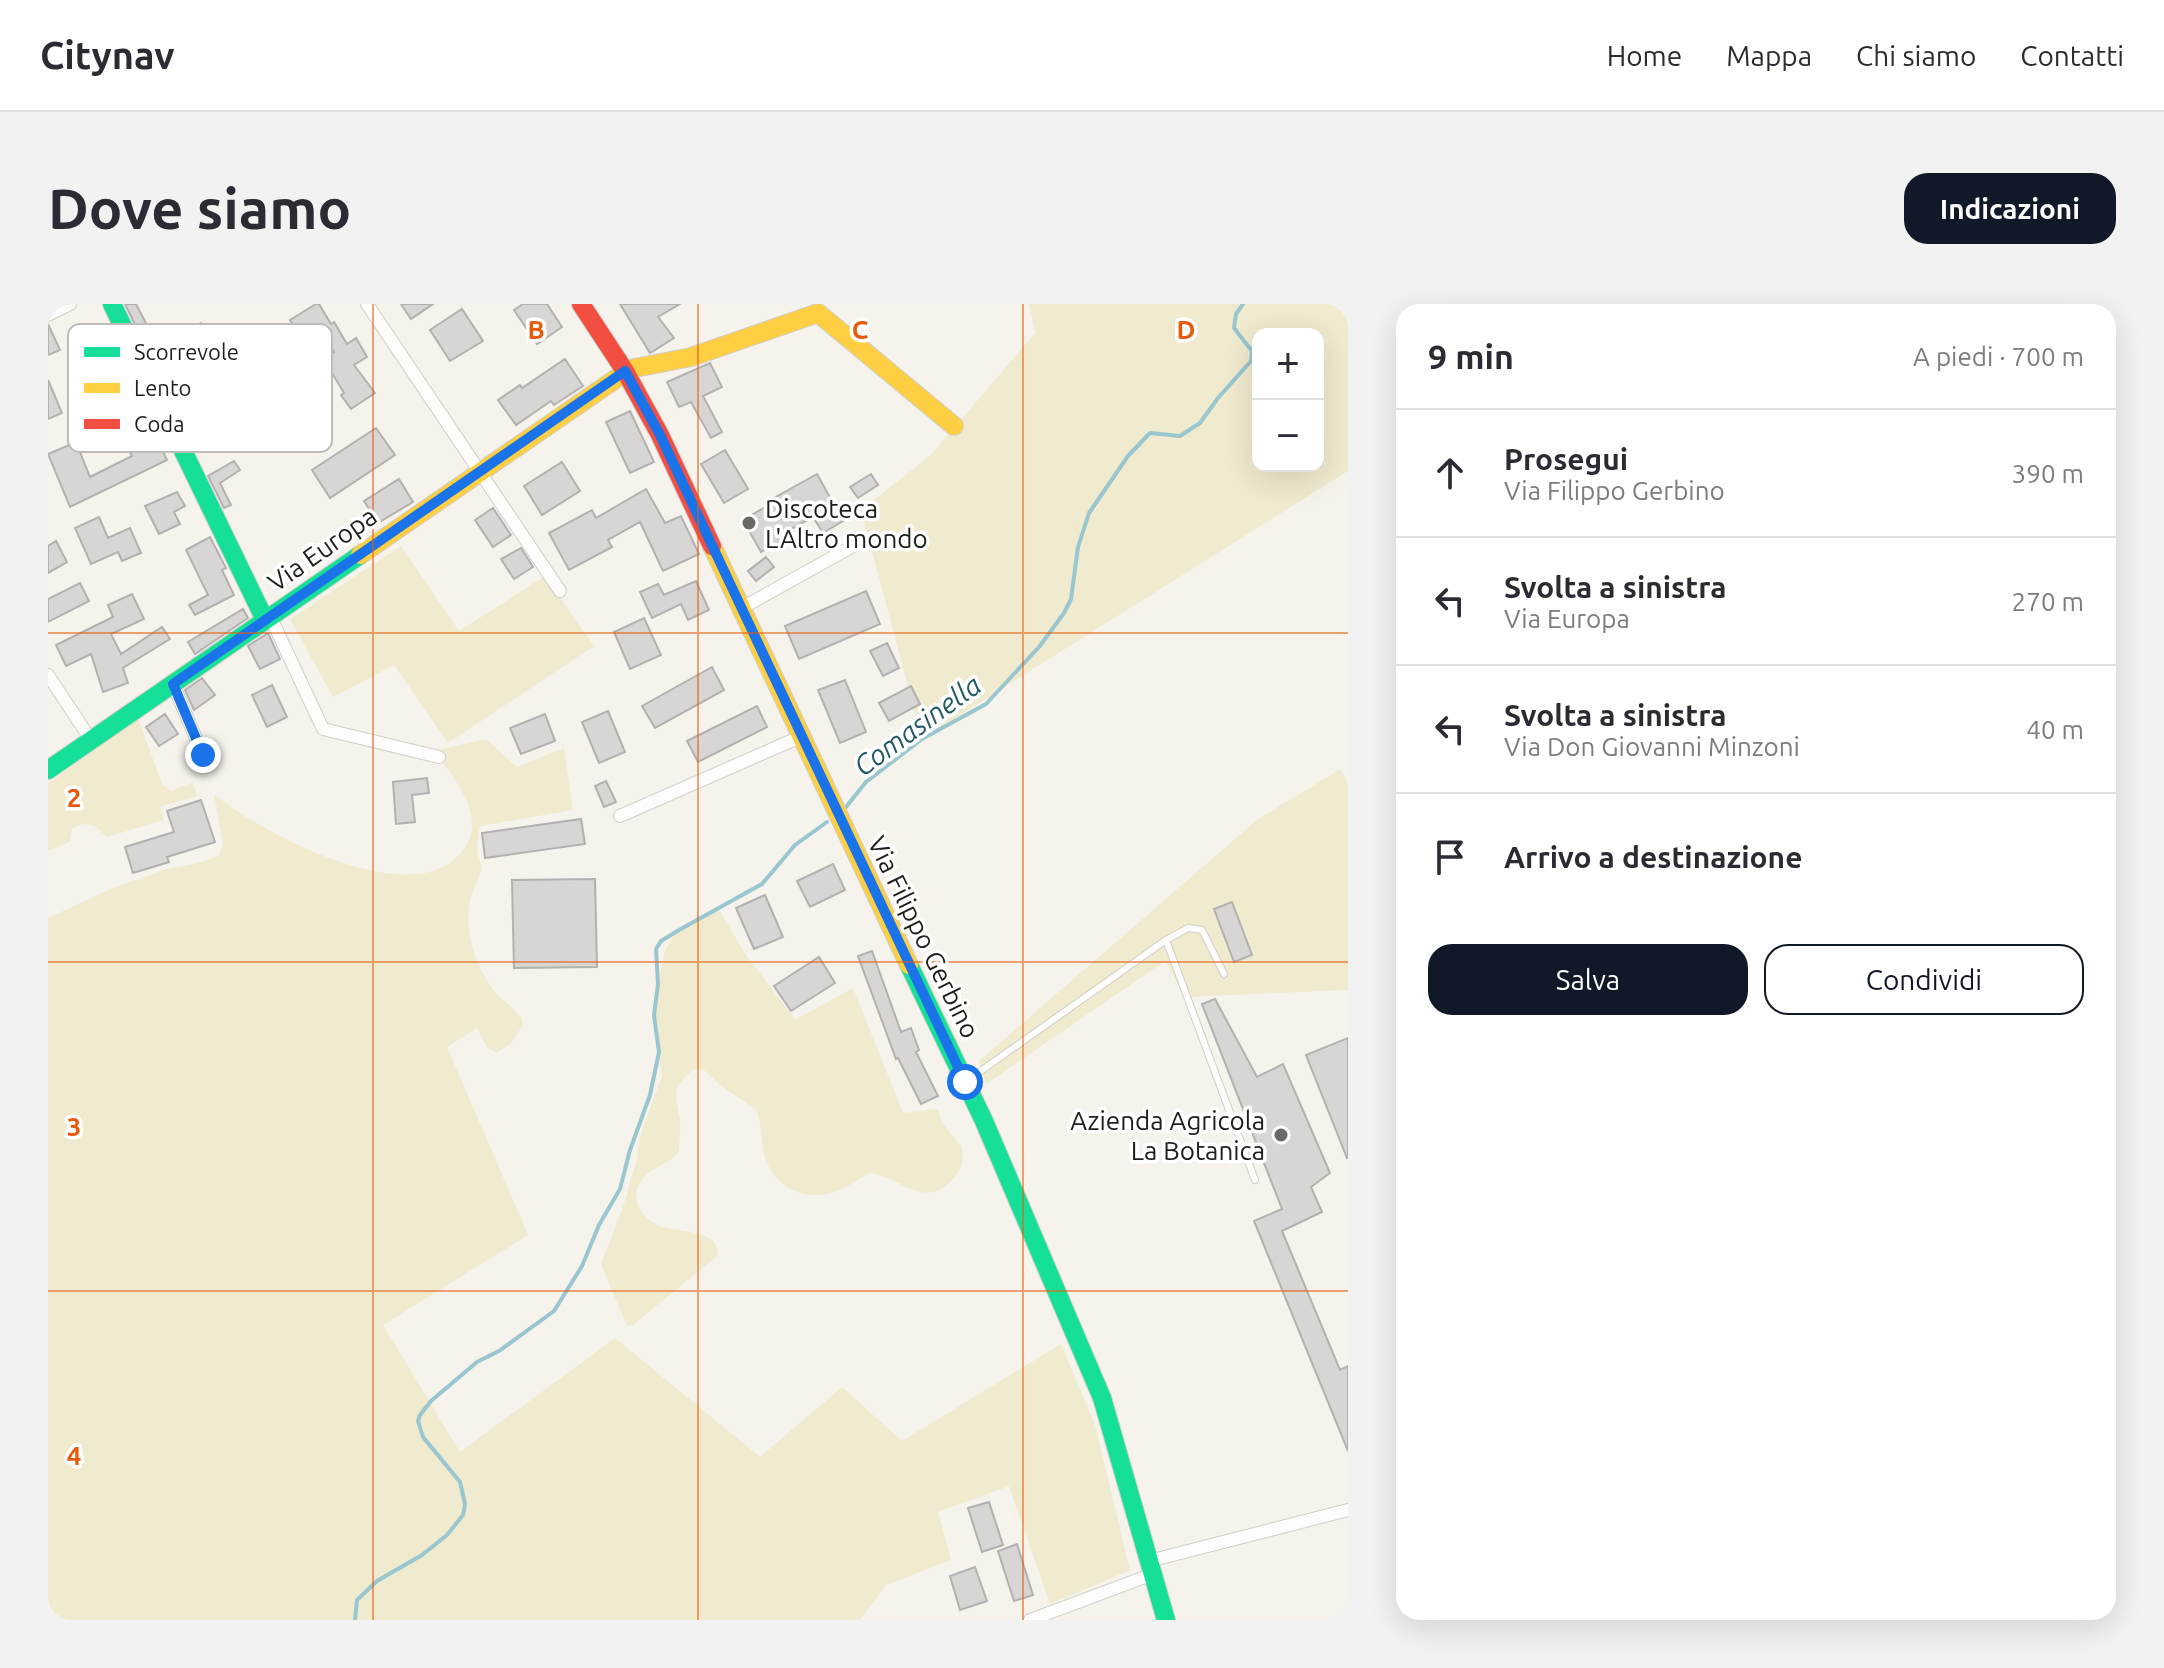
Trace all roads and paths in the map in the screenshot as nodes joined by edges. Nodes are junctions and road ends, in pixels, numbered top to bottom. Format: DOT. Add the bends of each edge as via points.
graph roads {
  1 [pos="70,304"];
  2 [pos="112,304"];
  3 [pos="367,304"];
  4 [pos="581,304"];
  5 [pos="48,315"];
  6 [pos="122,324"];
  7 [pos="625,371"];
  8 [pos="954,426"];
  9 [pos="186,452"];
  10 [pos="478,473"];
  11 [pos="862,541"];
  12 [pos="560,591"];
  13 [pos="740,609"];
  14 [pos="268,618"];
  15 [pos="48,675"];
  16 [pos="173,684"];
  17 [pos="800,737"];
  18 [pos="91,740"];
  19 [pos="203,755"];
  20 [pos="439,757"];
  21 [pos="48,770"];
  22 [pos="620,816"];
  23 [pos="1166,940"];
  24 [pos="1224,974"];
  25 [pos="965,1082"];
  26 [pos="1255,1180"];
  27 [pos="1348,1510"];
  28 [pos="1151,1568"];
  29 [pos="1030,1620"];
  30 [pos="1166,1620"];
  1 -- 5 [label="street"];
  2 -- 6 [label="street"];
  3 -- 10 [label="street"];
  4 -- 7 [label="street, Via Filippo Gerbino"];
  7 -- 8 [label="street" via="691,357 818,313"];
  7 -- 10 [label="street, Via Europa"];
  7 -- 13 [label="street, Via Filippo Gerbino"];
  9 -- 14 [label="street"];
  10 -- 12 [label="street"];
  10 -- 14 [label="street, Via Europa"];
  11 -- 13 [label="street"];
  13 -- 17 [label="street, Via Filippo Gerbino"];
  14 -- 16 [label="street, Via Europa"];
  14 -- 20 [label="street" via="323,729"];
  15 -- 18 [label="street"];
  16 -- 18 [label="street, Via Europa"];
  16 -- 19 [label="street"];
  17 -- 22 [label="street"];
  17 -- 25 [label="street, Via Filippo Gerbino"];
  18 -- 21 [label="street, Via Europa"];
  23 -- 24 [label="lane" via="1188,928 1202,930"];
  23 -- 25 [label="lane"];
  23 -- 26 [label="lane"];
  25 -- 28 [label="street, Via Filippo Gerbino" via="1102,1398"];
  27 -- 28 [label="street"];
  28 -- 29 [label="street"];
  28 -- 30 [label="street, Via Filippo Gerbino"];
}
